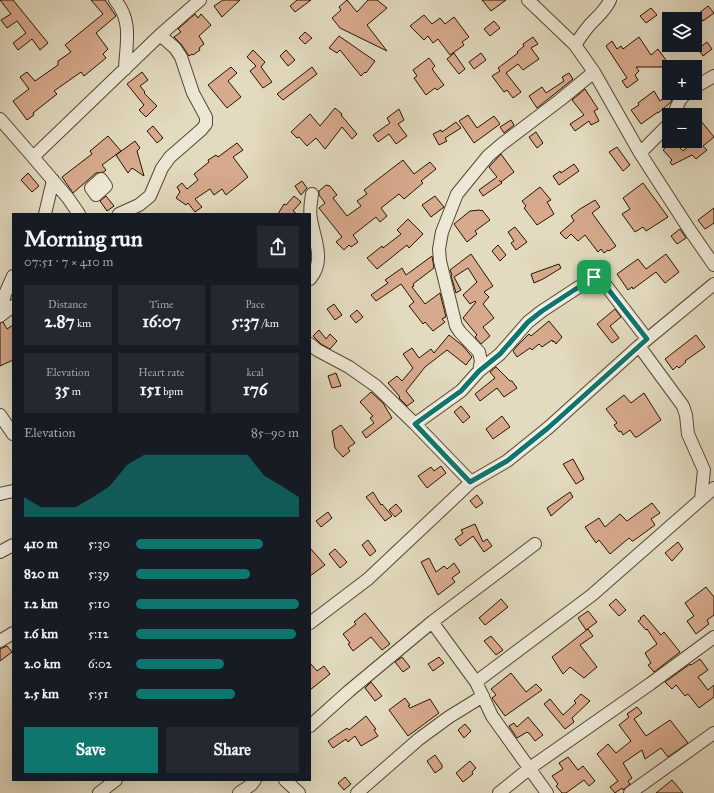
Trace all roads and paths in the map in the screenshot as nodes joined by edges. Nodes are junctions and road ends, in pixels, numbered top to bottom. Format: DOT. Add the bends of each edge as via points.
graph roads {
  1 [pos="115,0"];
  2 [pos="200,0"];
  3 [pos="528,0"];
  4 [pos="610,0"];
  5 [pos="160,35"];
  6 [pos="575,46"];
  7 [pos="125,69"];
  8 [pos="594,72"];
  9 [pos="714,76"];
  10 [pos="702,83"];
  11 [pos="0,119"];
  12 [pos="662,131"];
  13 [pos="640,153"];
  14 [pos="33,157"];
  15 [pos="53,180"];
  16 [pos="312,194"];
  17 [pos="45,213"];
  18 [pos="78,213"];
  19 [pos="121,213"];
  20 [pos="310,213"];
  21 [pos="311,222"];
  22 [pos="714,265"];
  23 [pos="311,277"];
  24 [pos="12,278"];
  25 [pos="714,284"];
  26 [pos="12,307"];
  27 [pos="0,316"];
  28 [pos="643,342"];
  29 [pos="311,345"];
  30 [pos="479,371"];
  31 [pos="0,415"];
  32 [pos="415,424"];
  33 [pos="12,433"];
  34 [pos="470,482"];
  35 [pos="714,488"];
  36 [pos="12,492"];
  37 [pos="0,494"];
  38 [pos="701,499"];
  39 [pos="535,544"];
  40 [pos="12,546"];
  41 [pos="0,552"];
  42 [pos="311,622"];
  43 [pos="432,622"];
  44 [pos="12,634"];
  45 [pos="714,637"];
  46 [pos="0,641"];
  47 [pos="476,682"];
  48 [pos="483,696"];
  49 [pos="311,725"];
  50 [pos="714,733"];
  51 [pos="530,768"];
  52 [pos="115,781"];
  53 [pos="254,781"];
  54 [pos="286,781"];
  55 [pos="99,793"];
  56 [pos="239,793"];
  57 [pos="299,793"];
  58 [pos="357,793"];
  59 [pos="499,793"];
  60 [pos="547,793"];
  61 [pos="630,793"];
  1 -- 7 [label="street" via="126,17 128,28"];
  2 -- 5 [label="street"];
  3 -- 6 [label="street"];
  4 -- 6 [label="street"];
  5 -- 7 [label="street"];
  5 -- 19 [label="street" via="181,57 193,93 206,117 206,124 170,157 162,168 150,196 139,205"];
  6 -- 8 [label="street"];
  7 -- 14 [label="street"];
  8 -- 13 [label="street"];
  8 -- 30 [label="street" via="488,156 457,194 450,211 442,232 440,261 456,326 479,352"];
  9 -- 10 [label="street"];
  11 -- 14 [label="street"];
  12 -- 13 [label="street"];
  13 -- 22 [label="street"];
  14 -- 15 [label="street"];
  15 -- 17 [label="street"];
  15 -- 18 [label="street"];
  16 -- 20 [label="street"];
  21 -- 23 [label="street" via="319,251 317,267"];
  24 -- 27 [label="street"];
  25 -- 28 [label="street"];
  26 -- 27 [label="street"];
  28 -- 30 [label="street" via="601,280 594,277 528,322 500,354"];
  28 -- 34 [label="street" via="548,428 507,461"];
  28 -- 38 [label="street" via="683,406 688,434 704,470"];
  29 -- 32 [label="street" via="376,386"];
  30 -- 32 [label="street" via="461,391"];
  31 -- 33 [label="street"];
  32 -- 34 [label="street"];
  34 -- 42 [label="street" via="368,579"];
  35 -- 38 [label="street"];
  36 -- 37 [label="street"];
  38 -- 47 [label="street" via="592,595"];
  39 -- 43 [label="street"];
  40 -- 41 [label="street"];
  43 -- 47 [label="street"];
  43 -- 49 [label="street"];
  44 -- 46 [label="street"];
  45 -- 51 [label="street"];
  47 -- 48 [label="street"];
  48 -- 51 [label="street" via="492,716"];
  48 -- 58 [label="street" via="419,739"];
  50 -- 61 [label="street"];
  51 -- 59 [label="street"];
  51 -- 60 [label="street"];
  52 -- 55 [label="street"];
  53 -- 56 [label="street"];
  54 -- 57 [label="street"];
}
